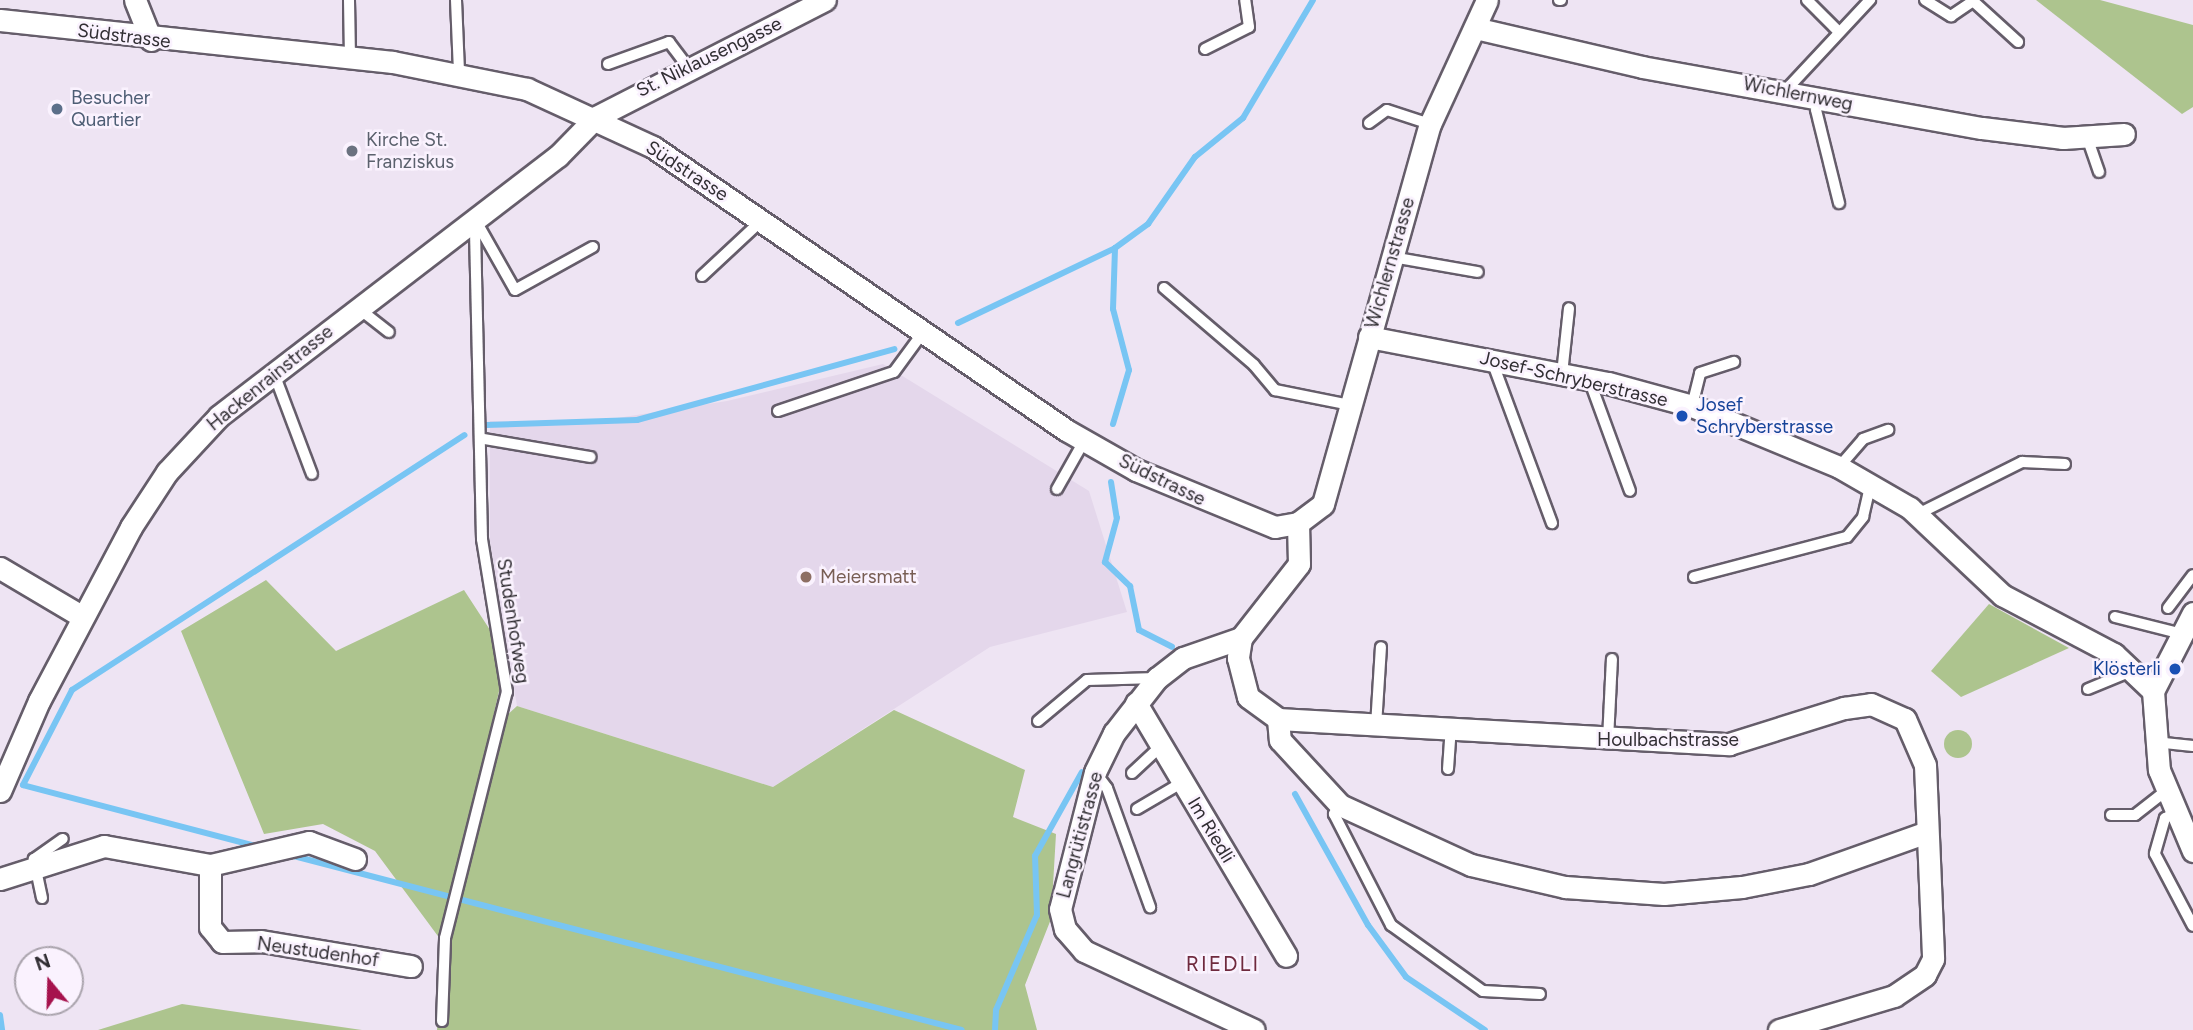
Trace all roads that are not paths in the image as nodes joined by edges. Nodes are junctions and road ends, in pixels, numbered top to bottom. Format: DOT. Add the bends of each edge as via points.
graph roads {
  1 [pos="135,0"];
  2 [pos="349,0"];
  3 [pos="456,0"];
  4 [pos="825,0"];
  5 [pos="1245,0"];
  6 [pos="1487,0"];
  7 [pos="1807,0"];
  8 [pos="1870,0"];
  9 [pos="1925,0"];
  10 [pos="0,20"];
  11 [pos="1475,28"];
  12 [pos="1838,31"];
  13 [pos="151,40"];
  14 [pos="2018,42"];
  15 [pos="1205,48"];
  16 [pos="350,58"];
  17 [pos="608,64"];
  18 [pos="688,66"];
  19 [pos="459,72"];
  20 [pos="1785,91"];
  21 [pos="1819,97"];
  22 [pos="596,117"];
  23 [pos="1369,123"];
  24 [pos="1430,124"];
  25 [pos="2124,134"];
  26 [pos="2087,136"];
  27 [pos="2099,172"];
  28 [pos="1839,204"];
  29 [pos="475,219"];
  30 [pos="761,221"];
  31 [pos="593,247"];
  32 [pos="1392,257"];
  33 [pos="1478,272"];
  34 [pos="702,276"];
  35 [pos="1164,289"];
  36 [pos="358,308"];
  37 [pos="1569,308"];
  38 [pos="924,331"];
  39 [pos="389,332"];
  40 [pos="1369,337"];
  41 [pos="1492,360"];
  42 [pos="1734,362"];
  43 [pos="273,371"];
  44 [pos="1562,374"];
  45 [pos="1589,379"];
  46 [pos="1350,405"];
  47 [pos="1692,406"];
  48 [pos="778,411"];
  49 [pos="1888,430"];
  50 [pos="484,439"];
  51 [pos="1084,441"];
  52 [pos="590,457"];
  53 [pos="2064,464"];
  54 [pos="1839,467"];
  55 [pos="312,474"];
  56 [pos="1871,482"];
  57 [pos="1057,489"];
  58 [pos="1630,491"];
  59 [pos="1916,515"];
  60 [pos="1298,523"];
  61 [pos="1552,523"];
  62 [pos="0,568"];
  63 [pos="2193,575"];
  64 [pos="1694,577"];
  65 [pos="2168,608"];
  66 [pos="2193,613"];
  67 [pos="83,617"];
  68 [pos="2115,617"];
  69 [pos="2182,634"];
  70 [pos="1241,638"];
  71 [pos="1381,648"];
  72 [pos="1612,659"];
  73 [pos="2134,670"];
  74 [pos="1157,678"];
  75 [pos="2088,689"];
  76 [pos="2153,691"];
  77 [pos="1136,703"];
  78 [pos="1278,719"];
  79 [pos="1038,721"];
  80 [pos="1376,726"];
  81 [pos="1451,730"];
  82 [pos="1608,741"];
  83 [pos="2155,741"];
  84 [pos="1161,746"];
  85 [pos="2193,746"];
  86 [pos="6,755"];
  87 [pos="1448,769"];
  88 [pos="1095,772"];
  89 [pos="1132,773"];
  90 [pos="1183,782"];
  91 [pos="0,791"];
  92 [pos="2164,792"];
  93 [pos="1340,805"];
  94 [pos="1138,809"];
  95 [pos="2174,814"];
  96 [pos="2110,815"];
  97 [pos="1927,832"];
  98 [pos="63,839"];
  99 [pos="2193,851"];
  100 [pos="355,859"];
  101 [pos="210,865"];
  102 [pos="32,870"];
  103 [pos="0,879"];
  104 [pos="42,898"];
  105 [pos="1150,907"];
  106 [pos="2193,926"];
  107 [pos="1286,957"];
  108 [pos="411,966"];
  109 [pos="1540,994"];
  110 [pos="442,1021"];
  111 [pos="1254,1030"];
  112 [pos="1779,1030"];
  1 -- 13 [label="street"];
  2 -- 16 [label="lane"];
  3 -- 19 [label="lane"];
  4 -- 18 [label="street, St. Niklausengasse"];
  5 -- 15 [label="lane" via="1249,27"];
  6 -- 11 [label="street, Wichlernstrasse"];
  7 -- 12 [label="lane"];
  8 -- 12 [label="lane"];
  9 -- 14 [label="lane" via="1951,16 1973,1"];
  10 -- 13 [label="street, Südstrasse"];
  11 -- 20 [label="street, Wichlernweg" via="1560,50"];
  11 -- 24 [label="street, Wichlernstrasse"];
  12 -- 20 [label="lane"];
  13 -- 16 [label="street, Südstrasse"];
  16 -- 19 [label="street, Südstrasse"];
  17 -- 18 [label="lane" via="669,42"];
  18 -- 22 [label="street, St. Niklausengasse"];
  19 -- 22 [label="street, Südstrasse"];
  20 -- 21 [label="street, Wichlernweg"];
  21 -- 26 [label="street, Wichlernweg" via="2036,136"];
  21 -- 28 [label="lane" via="1816,110"];
  22 -- 29 [label="street, Hackenrainstrasse" via="558,156"];
  22 -- 30 [label="street, Südstrasse" via="653,147"];
  23 -- 24 [label="lane" via="1387,110"];
  24 -- 32 [label="street, Wichlernstrasse"];
  25 -- 26 [label="street, Wichlernweg"];
  26 -- 27 [label="lane"];
  29 -- 31 [label="lane" via="515,290"];
  29 -- 36 [label="street, Hackenrainstrasse"];
  29 -- 50 [label="lane, Studenhofweg"];
  30 -- 34 [label="lane"];
  30 -- 38 [label="street, Südstrasse"];
  32 -- 33 [label="lane"];
  32 -- 40 [label="street, Wichlernstrasse"];
  35 -- 46 [label="lane" via="1254,365 1275,390"];
  36 -- 39 [label="lane"];
  36 -- 43 [label="street, Hackenrainstrasse"];
  37 -- 44 [label="lane"];
  38 -- 48 [label="lane" via="894,372"];
  38 -- 51 [label="street, Südstrasse"];
  40 -- 41 [label="street, Josef-Schryberstrasse"];
  40 -- 46 [label="street, Wichlernstrasse"];
  41 -- 44 [label="street, Josef-Schryberstrasse"];
  41 -- 61 [label="lane"];
  42 -- 47 [label="lane" via="1700,373"];
  43 -- 55 [label="lane"];
  43 -- 67 [label="street, Hackenrainstrasse" via="219,416 167,472"];
  44 -- 45 [label="street, Josef-Schryberstrasse"];
  45 -- 47 [label="street, Josef-Schryberstrasse"];
  45 -- 58 [label="lane"];
  46 -- 60 [label="street, Wichlernstrasse" via="1323,504"];
  47 -- 54 [label="street, Josef-Schryberstrasse"];
  49 -- 54 [label="lane" via="1863,439"];
  50 -- 52 [label="lane"];
  50 -- 110 [label="lane, Studenhofweg" via="482,539 506,692 445,938"];
  51 -- 57 [label="lane"];
  51 -- 60 [label="street, Südstrasse" via="1220,508 1275,527"];
  53 -- 59 [label="lane" via="2022,462"];
  54 -- 56 [label="street, Josef-Schryberstrasse"];
  56 -- 59 [label="street, Josef-Schryberstrasse"];
  56 -- 64 [label="lane" via="1863,517 1847,537"];
  59 -- 73 [label="street, Josef-Schryberstrasse" via="2002,595"];
  60 -- 70 [label="street" via="1300,564"];
  62 -- 67 [label="street"];
  63 -- 65 [label="lane"];
  66 -- 69 [label="street"];
  67 -- 86 [label="street, Hackenrainstrasse"];
  68 -- 69 [label="lane"];
  69 -- 76 [label="street"];
  70 -- 74 [label="street, Langrütistrasse" via="1183,658"];
  70 -- 78 [label="street" via="1241,683 1261,711"];
  71 -- 80 [label="lane"];
  72 -- 82 [label="lane"];
  73 -- 75 [label="lane"];
  73 -- 76 [label="street, Josef-Schryberstrasse"];
  74 -- 77 [label="street, Langrütistrasse"];
  74 -- 79 [label="lane" via="1087,680"];
  76 -- 83 [label="street"];
  77 -- 84 [label="street, Im Riedli"];
  77 -- 88 [label="street, Langrütistrasse"];
  78 -- 80 [label="street, Houlbachstrasse"];
  78 -- 93 [label="street" via="1280,740"];
  80 -- 81 [label="street, Houlbachstrasse"];
  81 -- 82 [label="street, Houlbachstrasse"];
  81 -- 87 [label="lane"];
  82 -- 97 [label="street, Houlbachstrasse" via="1729,744 1843,708 1890,709 1916,735 1925,765"];
  83 -- 85 [label="lane"];
  83 -- 92 [label="street"];
  84 -- 89 [label="lane"];
  84 -- 90 [label="street, Im Riedli"];
  86 -- 91 [label="street, Hackenrainstrasse"];
  88 -- 105 [label="lane" via="1107,788"];
  88 -- 111 [label="street, Langrütistrasse" via="1063,885 1065,929 1084,951"];
  90 -- 94 [label="lane"];
  90 -- 107 [label="street, Im Riedli"];
  92 -- 95 [label="street"];
  92 -- 96 [label="lane" via="2135,815"];
  93 -- 97 [label="street" via="1471,865 1565,887 1664,894 1809,874"];
  93 -- 109 [label="lane" via="1334,814 1391,925 1483,991"];
  95 -- 99 [label="street"];
  95 -- 106 [label="lane" via="2165,818 2155,854"];
  97 -- 112 [label="street, Houlbachstrasse" via="1936,937 1924,975 1894,996"];
  98 -- 102 [label="lane" via="39,852"];
  100 -- 101 [label="street" via="309,842"];
  101 -- 102 [label="street" via="104,846"];
  101 -- 108 [label="street, Neustudenhof" via="208,919 222,942 261,941"];
  102 -- 103 [label="street"];
  102 -- 104 [label="lane"];
}
